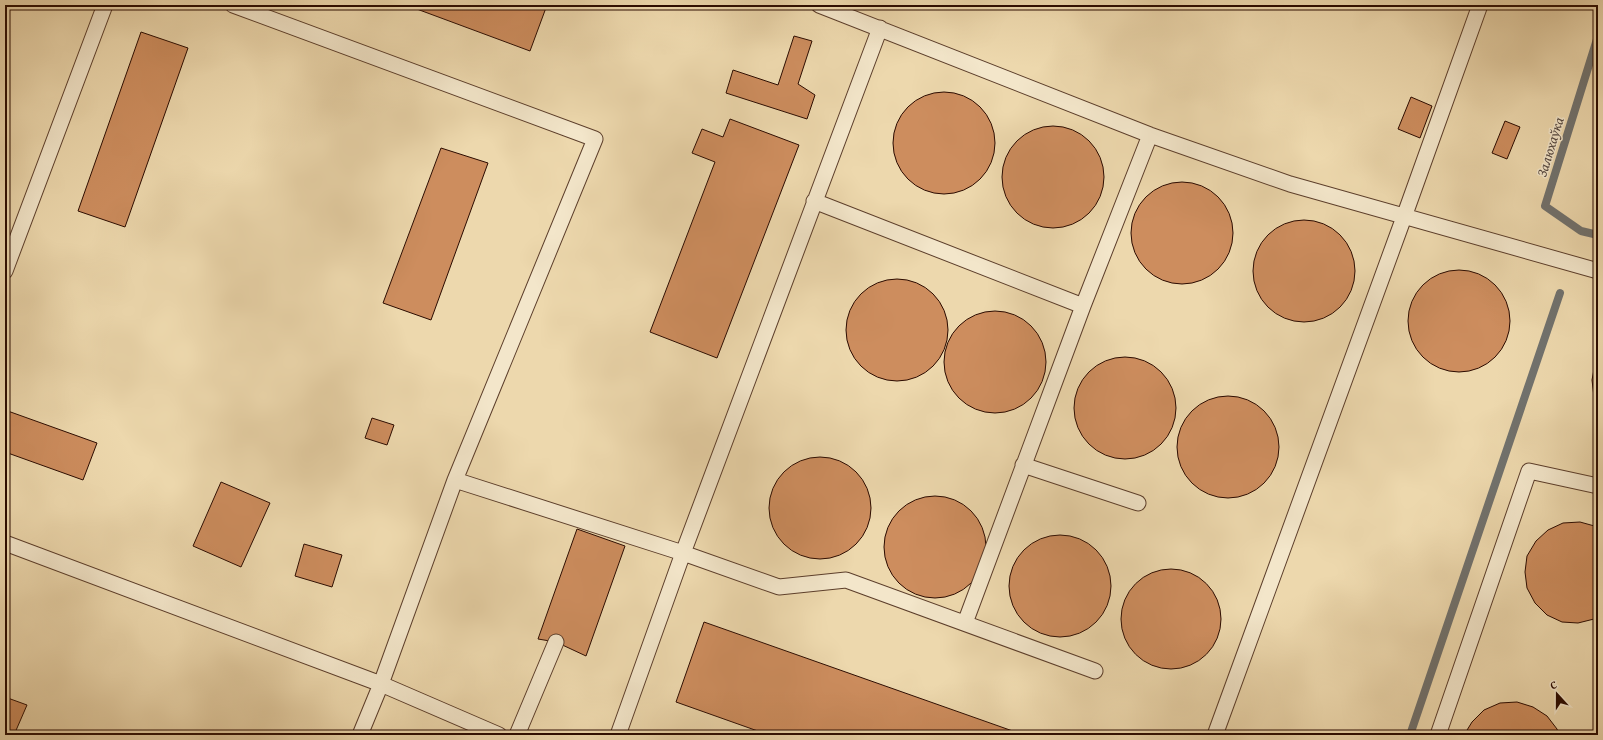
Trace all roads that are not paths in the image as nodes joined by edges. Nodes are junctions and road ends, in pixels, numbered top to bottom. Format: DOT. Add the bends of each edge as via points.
graph roads {
  1 [pos="105,5"];
  2 [pos="233,5"];
  3 [pos="819,5"];
  4 [pos="1480,5"];
  5 [pos="880,28"];
  6 [pos="1150,135"];
  7 [pos="814,201"];
  8 [pos="1404,217"];
  9 [pos="5,271"];
  10 [pos="1598,271"];
  11 [pos="1083,306"];
  12 [pos="1023,465"];
  13 [pos="455,480"];
  14 [pos="1598,486"];
  15 [pos="1138,503"];
  16 [pos="5,543"];
  17 [pos="683,553"];
  18 [pos="965,623"];
  19 [pos="556,642"];
  20 [pos="1095,671"];
  21 [pos="381,684"];
  22 [pos="360,735"];
  23 [pos="499,735"];
  24 [pos="517,735"];
  25 [pos="618,735"];
  26 [pos="1214,735"];
  27 [pos="1438,735"];
  1 -- 9 [label="lane"];
  2 -- 13 [label="lane" via="595,139"];
  3 -- 5 [label="lane"];
  4 -- 8 [label="lane"];
  5 -- 6 [label="lane"];
  5 -- 7 [label="lane"];
  6 -- 8 [label="lane" via="1290,184"];
  6 -- 11 [label="lane"];
  7 -- 11 [label="lane"];
  7 -- 17 [label="lane"];
  8 -- 10 [label="lane"];
  8 -- 26 [label="lane"];
  11 -- 12 [label="lane"];
  12 -- 15 [label="lane"];
  12 -- 18 [label="lane"];
  13 -- 17 [label="lane"];
  13 -- 21 [label="lane"];
  14 -- 27 [label="lane" via="1529,471"];
  16 -- 21 [label="lane"];
  17 -- 18 [label="lane" via="779,587 846,580"];
  17 -- 25 [label="lane"];
  18 -- 20 [label="lane"];
  19 -- 24 [label="lane"];
  21 -- 22 [label="lane"];
  21 -- 23 [label="lane"];
}
